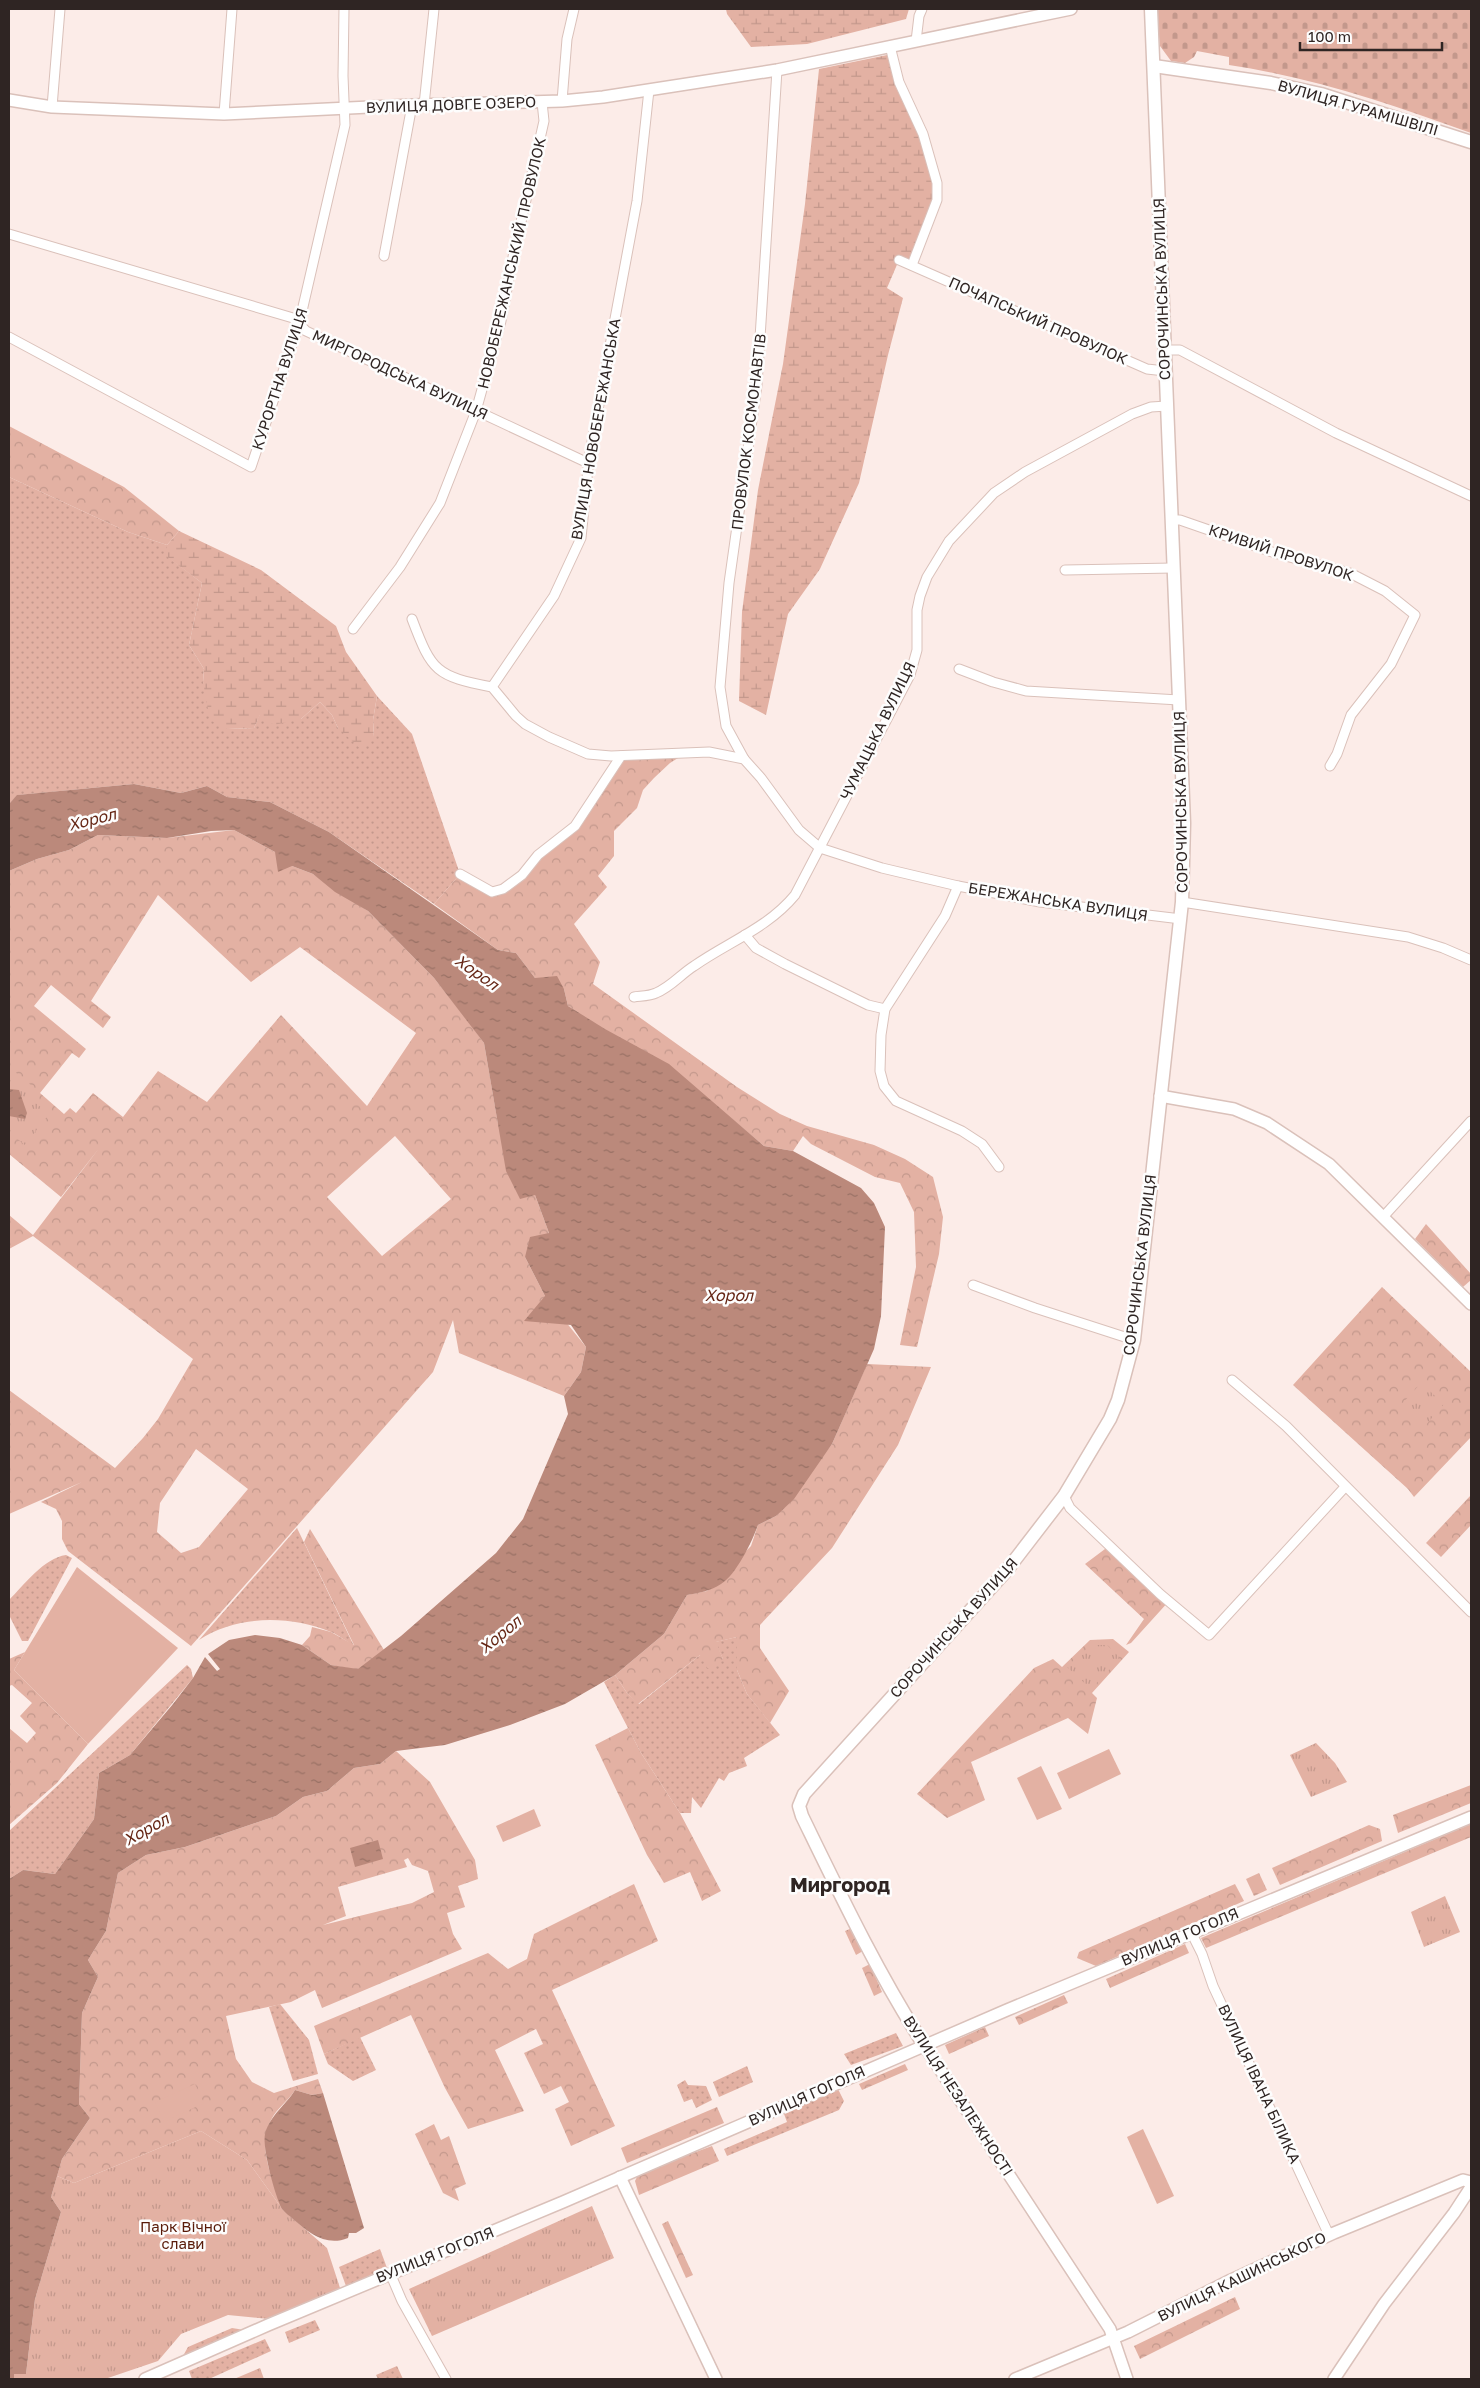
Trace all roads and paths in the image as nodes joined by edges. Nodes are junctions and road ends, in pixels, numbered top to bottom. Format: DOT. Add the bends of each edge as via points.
graph roads {
  1 [pos="60,9"];
  2 [pos="232,9"];
  3 [pos="344,9"];
  4 [pos="434,9"];
  5 [pos="574,9"];
  6 [pos="922,9"];
  7 [pos="1071,9"];
  8 [pos="1151,9"];
  9 [pos="916,41"];
  10 [pos="890,46"];
  11 [pos="1154,66"];
  12 [pos="777,70"];
  13 [pos="650,90"];
  14 [pos="9,100"];
  15 [pos="562,101"];
  16 [pos="542,102"];
  17 [pos="412,105"];
  18 [pos="424,105"];
  19 [pos="52,107"];
  20 [pos="345,109"];
  21 [pos="224,114"];
  22 [pos="1471,142"];
  23 [pos="9,234"];
  24 [pos="384,256"];
  25 [pos="899,260"];
  26 [pos="912,265"];
  27 [pos="299,324"];
  28 [pos="9,337"];
  29 [pos="1164,350"];
  30 [pos="1165,371"];
  31 [pos="1167,406"];
  32 [pos="476,410"];
  33 [pos="588,463"];
  34 [pos="1471,496"];
  35 [pos="1171,520"];
  36 [pos="1173,568"];
  37 [pos="1066,570"];
  38 [pos="412,619"];
  39 [pos="353,629"];
  40 [pos="959,669"];
  41 [pos="492,686"];
  42 [pos="1179,700"];
  43 [pos="621,756"];
  44 [pos="744,759"];
  45 [pos="1330,766"];
  46 [pos="820,848"];
  47 [pos="460,874"];
  48 [pos="958,886"];
  49 [pos="1182,902"];
  50 [pos="1180,919"];
  51 [pos="745,935"];
  52 [pos="1471,960"];
  53 [pos="634,997"];
  54 [pos="885,1009"];
  55 [pos="1160,1096"];
  56 [pos="1471,1121"];
  57 [pos="998,1167"];
  58 [pos="1383,1218"];
  59 [pos="973,1285"];
  60 [pos="1471,1304"];
  61 [pos="1134,1340"];
  62 [pos="1232,1380"];
  63 [pos="1345,1487"];
  64 [pos="1064,1496"];
  65 [pos="1471,1612"];
  66 [pos="799,1806"];
  67 [pos="1471,1817"];
  68 [pos="1191,1932"];
  69 [pos="924,2045"];
  70 [pos="620,2177"];
  71 [pos="1471,2182"];
  72 [pos="1471,2187"];
  73 [pos="1329,2235"];
  74 [pos="390,2273"];
  75 [pos="1114,2338"];
  76 [pos="145,2379"];
  77 [pos="446,2379"];
  78 [pos="716,2379"];
  79 [pos="1015,2379"];
  80 [pos="1127,2379"];
  81 [pos="1334,2379"];
  1 -- 19 [label="street"];
  2 -- 21 [label="street"];
  3 -- 20 [label="street, КУРОРТНА ВУЛИЦЯ"];
  4 -- 18 [label="street"];
  5 -- 15 [label="street" via="567,39"];
  6 -- 9 [label="street"];
  7 -- 9 [label="street, ВУЛИЦЯ ДОВГЕ ОЗЕРО"];
  8 -- 11 [label="main road, СОРОЧИНСЬКА ВУЛИЦЯ"];
  9 -- 10 [label="street, ВУЛИЦЯ ДОВГЕ ОЗЕРО"];
  10 -- 12 [label="street, ВУЛИЦЯ ДОВГЕ ОЗЕРО"];
  10 -- 26 [label="street" via="899,82 923,134 937,183 937,200"];
  11 -- 22 [label="main road, ВУЛИЦЯ ГУРАМІШВІЛІ" via="1271,83 1321,94"];
  11 -- 29 [label="main road, СОРОЧИНСЬКА ВУЛИЦЯ"];
  12 -- 13 [label="street, ВУЛИЦЯ ДОВГЕ ОЗЕРО"];
  12 -- 44 [label="street, ПРОВУЛОК КОСМОНАВТІВ" via="757,385 729,583 720,687 726,726"];
  13 -- 15 [label="street, ВУЛИЦЯ ДОВГЕ ОЗЕРО"];
  13 -- 33 [label="street, ВУЛИЦЯ НОВОБЕРЕЖАНСЬКА" via="637,201"];
  14 -- 19 [label="street, ВУЛИЦЯ ДОВГЕ ОЗЕРО"];
  15 -- 16 [label="street, ВУЛИЦЯ ДОВГЕ ОЗЕРО"];
  16 -- 18 [label="street, ВУЛИЦЯ ДОВГЕ ОЗЕРО"];
  16 -- 32 [label="street, НОВОБЕРЕЖАНСЬКИЙ ПРОВУЛОК" via="544,121 501,320"];
  17 -- 18 [label="street, ВУЛИЦЯ ДОВГЕ ОЗЕРО"];
  17 -- 20 [label="street, ВУЛИЦЯ ДОВГЕ ОЗЕРО"];
  17 -- 24 [label="street"];
  19 -- 21 [label="street, ВУЛИЦЯ ДОВГЕ ОЗЕРО"];
  20 -- 21 [label="street, ВУЛИЦЯ ДОВГЕ ОЗЕРО"];
  20 -- 27 [label="street, КУРОРТНА ВУЛИЦЯ" via="345,125"];
  23 -- 27 [label="street, МИРГОРОДСЬКА ВУЛИЦЯ" via="293,318"];
  25 -- 26 [label="street, ПОЧАПСЬКИЙ ПРОВУЛОК"];
  26 -- 30 [label="street, ПОЧАПСЬКИЙ ПРОВУЛОК" via="1147,369"];
  27 -- 28 [label="street, КУРОРТНА ВУЛИЦЯ" via="251,467"];
  27 -- 32 [label="street, МИРГОРОДСЬКА ВУЛИЦЯ" via="306,331"];
  29 -- 30 [label="main road, СОРОЧИНСЬКА ВУЛИЦЯ"];
  29 -- 34 [label="street" via="1180,350 1336,433"];
  30 -- 31 [label="main road, СОРОЧИНСЬКА ВУЛИЦЯ"];
  31 -- 35 [label="main road, СОРОЧИНСЬКА ВУЛИЦЯ"];
  31 -- 46 [label="street, ЧУМАЦЬКА ВУЛИЦЯ" via="1151,407 1132,414 1025,472 994,493 949,541 927,577 920,596 917,650 910,675"];
  32 -- 33 [label="street, МИРГОРОДСЬКА ВУЛИЦЯ"];
  32 -- 39 [label="street, НОВОБЕРЕЖАНСЬКИЙ ПРОВУЛОК" via="440,503 400,567"];
  33 -- 41 [label="street, ВУЛИЦЯ НОВОБЕРЕЖАНСЬКА" via="581,538 554,596"];
  35 -- 36 [label="main road, СОРОЧИНСЬКА ВУЛИЦЯ"];
  35 -- 45 [label="street, КРИВИЙ ПРОВУЛОК" via="1180,520 1278,554 1350,573 1385,592 1415,615 1391,664 1351,715"];
  36 -- 37 [label="street"];
  36 -- 42 [label="main road, СОРОЧИНСЬКА ВУЛИЦЯ"];
  38 -- 41 [label="street" via="424,650 439,671 462,681"];
  40 -- 42 [label="street, СОРОЧИНСЬКА ВУЛИЦЯ" via="1026,691"];
  41 -- 43 [label="street" via="516,716 549,737 588,754"];
  42 -- 49 [label="main road, СОРОЧИНСЬКА ВУЛИЦЯ" via="1184,823"];
  43 -- 44 [label="street" via="709,752"];
  43 -- 47 [label="street" via="575,826 538,855 522,875 503,889 492,892"];
  44 -- 46 [label="street, БЕРЕЖАНСЬКА ВУЛИЦЯ" via="799,830"];
  46 -- 48 [label="street, БЕРЕЖАНСЬКА ВУЛИЦЯ" via="882,868"];
  46 -- 51 [label="street, ЧУМАЦЬКА ВУЛИЦЯ" via="795,895 784,908"];
  48 -- 50 [label="street, БЕРЕЖАНСЬКА ВУЛИЦЯ" via="1040,902"];
  48 -- 54 [label="street" via="945,916"];
  49 -- 50 [label="main road, СОРОЧИНСЬКА ВУЛИЦЯ"];
  49 -- 52 [label="street" via="1408,937"];
  50 -- 55 [label="main road, СОРОЧИНСЬКА ВУЛИЦЯ"];
  51 -- 53 [label="street, ЧУМАЦЬКА ВУЛИЦЯ" via="692,967 665,989"];
  51 -- 54 [label="street" via="756,948 785,964 868,1005"];
  54 -- 57 [label="street" via="879,1055 884,1086 896,1101 962,1131 982,1144"];
  55 -- 58 [label="street" via="1234,1109 1267,1123 1329,1164"];
  55 -- 61 [label="main road, СОРОЧИНСЬКА ВУЛИЦЯ"];
  56 -- 58 [label="street"];
  58 -- 60 [label="street"];
  59 -- 61 [label="street"];
  61 -- 64 [label="main road, СОРОЧИНСЬКА ВУЛИЦЯ" via="1110,1419"];
  62 -- 63 [label="street" via="1286,1426"];
  63 -- 64 [label="street" via="1209,1636 1070,1508"];
  63 -- 65 [label="street"];
  64 -- 66 [label="main road, СОРОЧИНСЬКА ВУЛИЦЯ" via="1007,1570 804,1794"];
  66 -- 69 [label="main road, ВУЛИЦЯ НЕЗАЛЕЖНОСТІ" via="854,1922 894,1998"];
  67 -- 68 [label="street, ВУЛИЦЯ ГОГОЛЯ"];
  68 -- 69 [label="street, ВУЛИЦЯ ГОГОЛЯ"];
  68 -- 73 [label="street, ВУЛИЦЯ ІВАНА БІЛИКА"];
  69 -- 70 [label="street, ВУЛИЦЯ ГОГОЛЯ"];
  69 -- 75 [label="street, ВУЛИЦЯ НЕЗАЛЕЖНОСТІ"];
  70 -- 74 [label="street, ВУЛИЦЯ ГОГОЛЯ"];
  70 -- 78 [label="street"];
  71 -- 73 [label="street, ВУЛИЦЯ КАШИНСЬКОГО" via="1463,2180"];
  72 -- 81 [label="street" via="1384,2304"];
  73 -- 75 [label="street, ВУЛИЦЯ КАШИНСЬКОГО"];
  74 -- 76 [label="street, ВУЛИЦЯ ГОГОЛЯ"];
  74 -- 77 [label="street" via="402,2302"];
  75 -- 79 [label="street, ВУЛИЦЯ КАШИНСЬКОГО"];
  75 -- 80 [label="street, ВУЛИЦЯ НЕЗАЛЕЖНОСТІ"];
}
